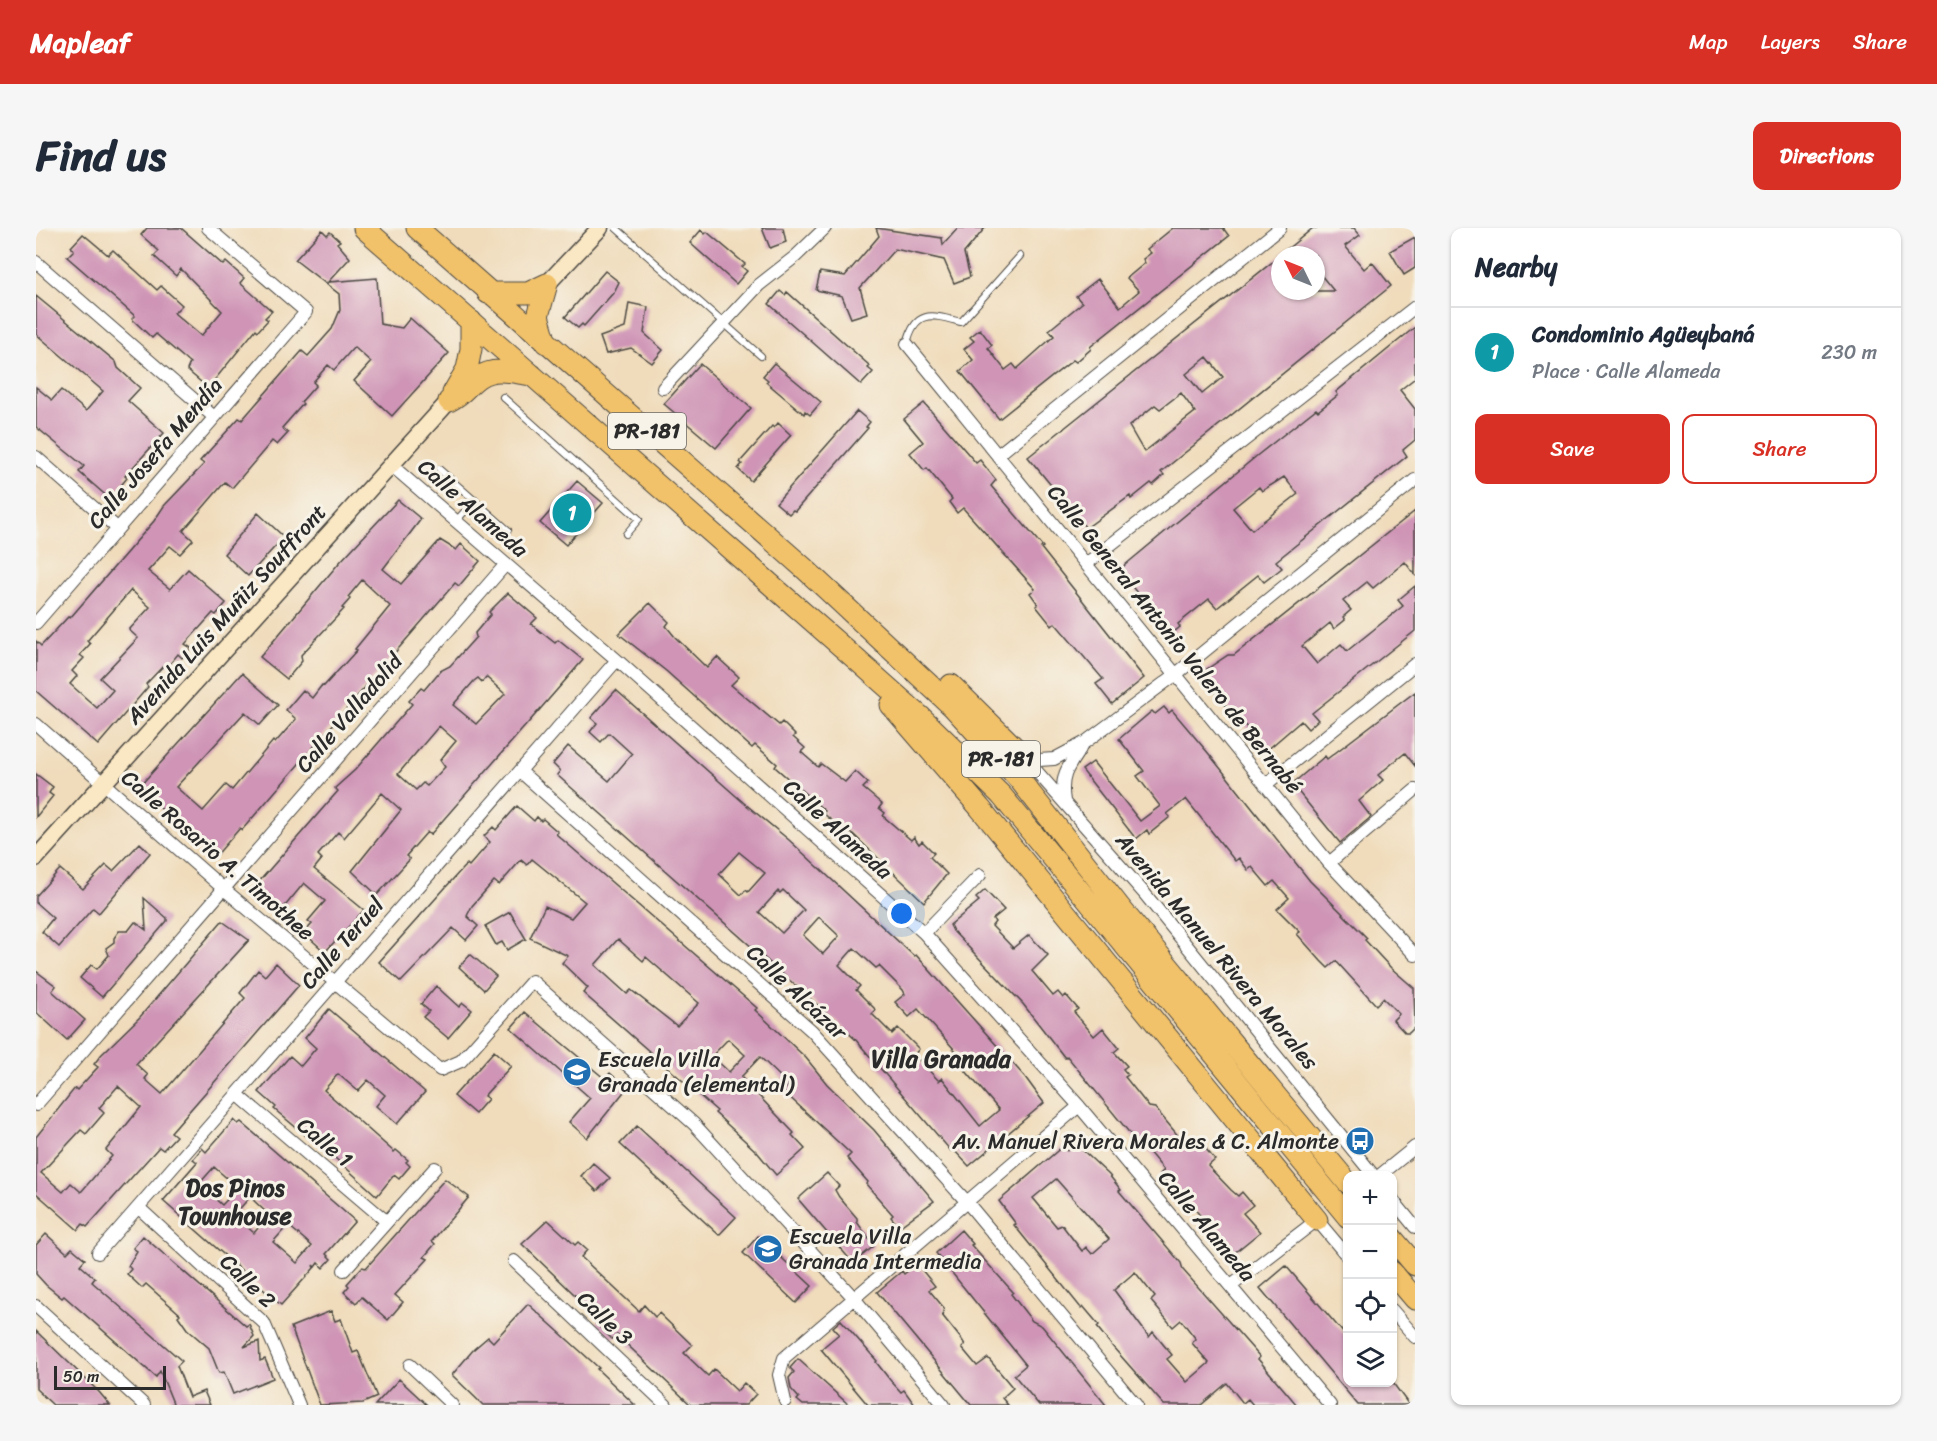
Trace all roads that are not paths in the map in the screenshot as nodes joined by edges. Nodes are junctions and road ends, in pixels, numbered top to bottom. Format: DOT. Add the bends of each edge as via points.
graph roads {
  1 [pos="208,228"];
  2 [pos="364,228"];
  3 [pos="376,228"];
  4 [pos="417,228"];
  5 [pos="600,228"];
  6 [pos="616,228"];
  7 [pos="825,228"];
  8 [pos="1280,228"];
  9 [pos="1020,256"];
  10 [pos="36,262"];
  11 [pos="547,284"];
  12 [pos="488,293"];
  13 [pos="441,294"];
  14 [pos="1415,307"];
  15 [pos="471,321"];
  16 [pos="724,323"];
  17 [pos="546,343"];
  18 [pos="907,344"];
  19 [pos="761,356"];
  20 [pos="532,375"];
  21 [pos="663,388"];
  22 [pos="503,397"];
  23 [pos="449,401"];
  24 [pos="214,417"];
  25 [pos="999,454"];
  26 [pos="36,457"];
  27 [pos="391,465"];
  28 [pos="439,469"];
  29 [pos="1415,480"];
  30 [pos="475,500"];
  31 [pos="456,521"];
  32 [pos="117,528"];
  33 [pos="508,530"];
  34 [pos="626,534"];
  35 [pos="506,564"];
  36 [pos="1086,564"];
  37 [pos="806,569"];
  38 [pos="36,623"];
  39 [pos="849,654"];
  40 [pos="617,660"];
  41 [pos="1415,664"];
  42 [pos="1175,675"];
  43 [pos="36,724"];
  44 [pos="1084,743"];
  45 [pos="1024,757"];
  46 [pos="521,772"];
  47 [pos="104,783"];
  48 [pos="1265,785"];
  49 [pos="1415,790"];
  50 [pos="1064,801"];
  51 [pos="36,858"];
  52 [pos="1329,863"];
  53 [pos="980,876"];
  54 [pos="225,890"];
  55 [pos="924,933"];
  56 [pos="1415,955"];
  57 [pos="334,984"];
  58 [pos="238,1095"];
  59 [pos="36,1105"];
  60 [pos="1079,1106"];
  61 [pos="1415,1147"];
  62 [pos="435,1168"];
  63 [pos="1370,1171"];
  64 [pos="1385,1171"];
  65 [pos="1343,1178"];
  66 [pos="966,1201"];
  67 [pos="1397,1205"];
  68 [pos="138,1208"];
  69 [pos="1343,1212"];
  70 [pos="1317,1220"];
  71 [pos="386,1221"];
  72 [pos="1415,1227"];
  73 [pos="1397,1244"];
  74 [pos="1343,1252"];
  75 [pos="98,1253"];
  76 [pos="514,1260"];
  77 [pos="1415,1265"];
  78 [pos="344,1270"];
  79 [pos="1397,1278"];
  80 [pos="1231,1286"];
  81 [pos="853,1297"];
  82 [pos="1415,1299"];
  83 [pos="36,1306"];
  84 [pos="1397,1316"];
  85 [pos="1415,1337"];
  86 [pos="410,1365"];
  87 [pos="785,1404"];
  88 [pos="144,1405"];
  89 [pos="299,1405"];
  90 [pos="452,1405"];
  91 [pos="666,1405"];
  92 [pos="944,1405"];
  93 [pos="1136,1405"];
  94 [pos="1330,1405"];
  1 -- 24 [label="street, Calle Josefa Mendía" via="306,312"];
  2 -- 13 [label="highway"];
  3 -- 13 [label="highway, PR-181"];
  4 -- 12 [label="highway, PR-181"];
  5 -- 11 [label="street"];
  6 -- 16 [label="lane"];
  7 -- 16 [label="street" via="759,285"];
  8 -- 25 [label="street"];
  9 -- 18 [label="lane" via="961,322 930,315 910,330"];
  10 -- 24 [label="street"];
  11 -- 12 [label="highway" via="528,293"];
  11 -- 17 [label="highway" via="538,316"];
  12 -- 17 [label="highway, PR-181"];
  13 -- 15 [label="highway, PR-181"];
  14 -- 36 [label="street"];
  15 -- 20 [label="highway, PR-181"];
  15 -- 23 [label="highway" via="467,369"];
  16 -- 19 [label="lane"];
  16 -- 21 [label="street"];
  17 -- 37 [label="highway, PR-181"];
  18 -- 25 [label="street, Calle General Antonio Valero de Bernabé"];
  20 -- 23 [label="highway" via="496,370 479,377 465,393"];
  20 -- 39 [label="highway, PR-181"];
  22 -- 34 [label="lane" via="639,519"];
  23 -- 27 [label="street, Avenida Luis Muñiz Souffront"];
  24 -- 32 [label="street, Calle Josefa Mendía"];
  25 -- 36 [label="street, Calle General Antonio Valero de Bernabé"];
  26 -- 32 [label="street"];
  27 -- 31 [label="street, Calle Alameda"];
  27 -- 47 [label="street, Avenida Luis Muñiz Souffront"];
  28 -- 30 [label="lane"];
  29 -- 42 [label="street"];
  30 -- 31 [label="lane"];
  30 -- 33 [label="lane"];
  31 -- 35 [label="street, Calle Alameda"];
  32 -- 38 [label="street, Calle Josefa Mendía"];
  35 -- 40 [label="street, Calle Alameda"];
  35 -- 54 [label="street, Calle Valladolid"];
  36 -- 42 [label="street, Calle General Antonio Valero de Bernabé"];
  37 -- 45 [label="highway" via="863,608"];
  37 -- 65 [label="highway, PR-181" via="952,706 1019,778"];
  39 -- 69 [label="highway, PR-181" via="1001,795"];
  39 -- 70 [label="highway"];
  40 -- 46 [label="street, Calle Teruel"];
  40 -- 55 [label="street, Calle Alameda"];
  41 -- 48 [label="street"];
  42 -- 44 [label="street"];
  42 -- 48 [label="street, Calle General Antonio Valero de Bernabé"];
  43 -- 47 [label="street, Calle Rosario A. Timothee"];
  44 -- 45 [label="street" via="1054,759"];
  44 -- 50 [label="street" via="1064,771"];
  45 -- 50 [label="street, Avenida Manuel Rivera Morales"];
  46 -- 57 [label="street, Calle Teruel"];
  46 -- 66 [label="street, Calle Alcázar" via="812,1031"];
  47 -- 51 [label="street, Avenida Luis Muñiz Souffront"];
  47 -- 54 [label="street, Calle Rosario A. Timothee"];
  48 -- 52 [label="street, Calle General Antonio Valero de Bernabé"];
  49 -- 52 [label="street"];
  50 -- 63 [label="street, Avenida Manuel Rivera Morales"];
  52 -- 56 [label="street, Calle General Antonio Valero de Bernabé"];
  53 -- 55 [label="street"];
  54 -- 57 [label="street, Calle Rosario A. Timothee"];
  54 -- 59 [label="street, Calle Valladolid"];
  55 -- 60 [label="street, Calle Alameda"];
  57 -- 58 [label="street, Calle Teruel"];
  57 -- 81 [label="street, Calle Rosario A. Timothee" via="440,1070 461,1061 532,981 694,1124"];
  58 -- 68 [label="street, Calle Teruel"];
  58 -- 71 [label="street, Calle 1"];
  60 -- 66 [label="street"];
  60 -- 80 [label="street, Calle Alameda"];
  61 -- 64 [label="street"];
  62 -- 71 [label="street"];
  66 -- 81 [label="street"];
  66 -- 93 [label="street, Calle Alcázar"];
  67 -- 72 [label="street"];
  68 -- 75 [label="street, Calle Teruel"];
  68 -- 89 [label="street, Calle 2" via="264,1323"];
  70 -- 74 [label="street"];
  70 -- 80 [label="street"];
  71 -- 78 [label="street"];
  73 -- 77 [label="highway"];
  76 -- 91 [label="street, Calle 3"];
  79 -- 82 [label="highway"];
  80 -- 94 [label="street, Calle Alameda"];
  81 -- 87 [label="street" via="784,1358 779,1375"];
  81 -- 92 [label="street"];
  83 -- 88 [label="street"];
  84 -- 85 [label="street"];
  86 -- 90 [label="street"];
}
